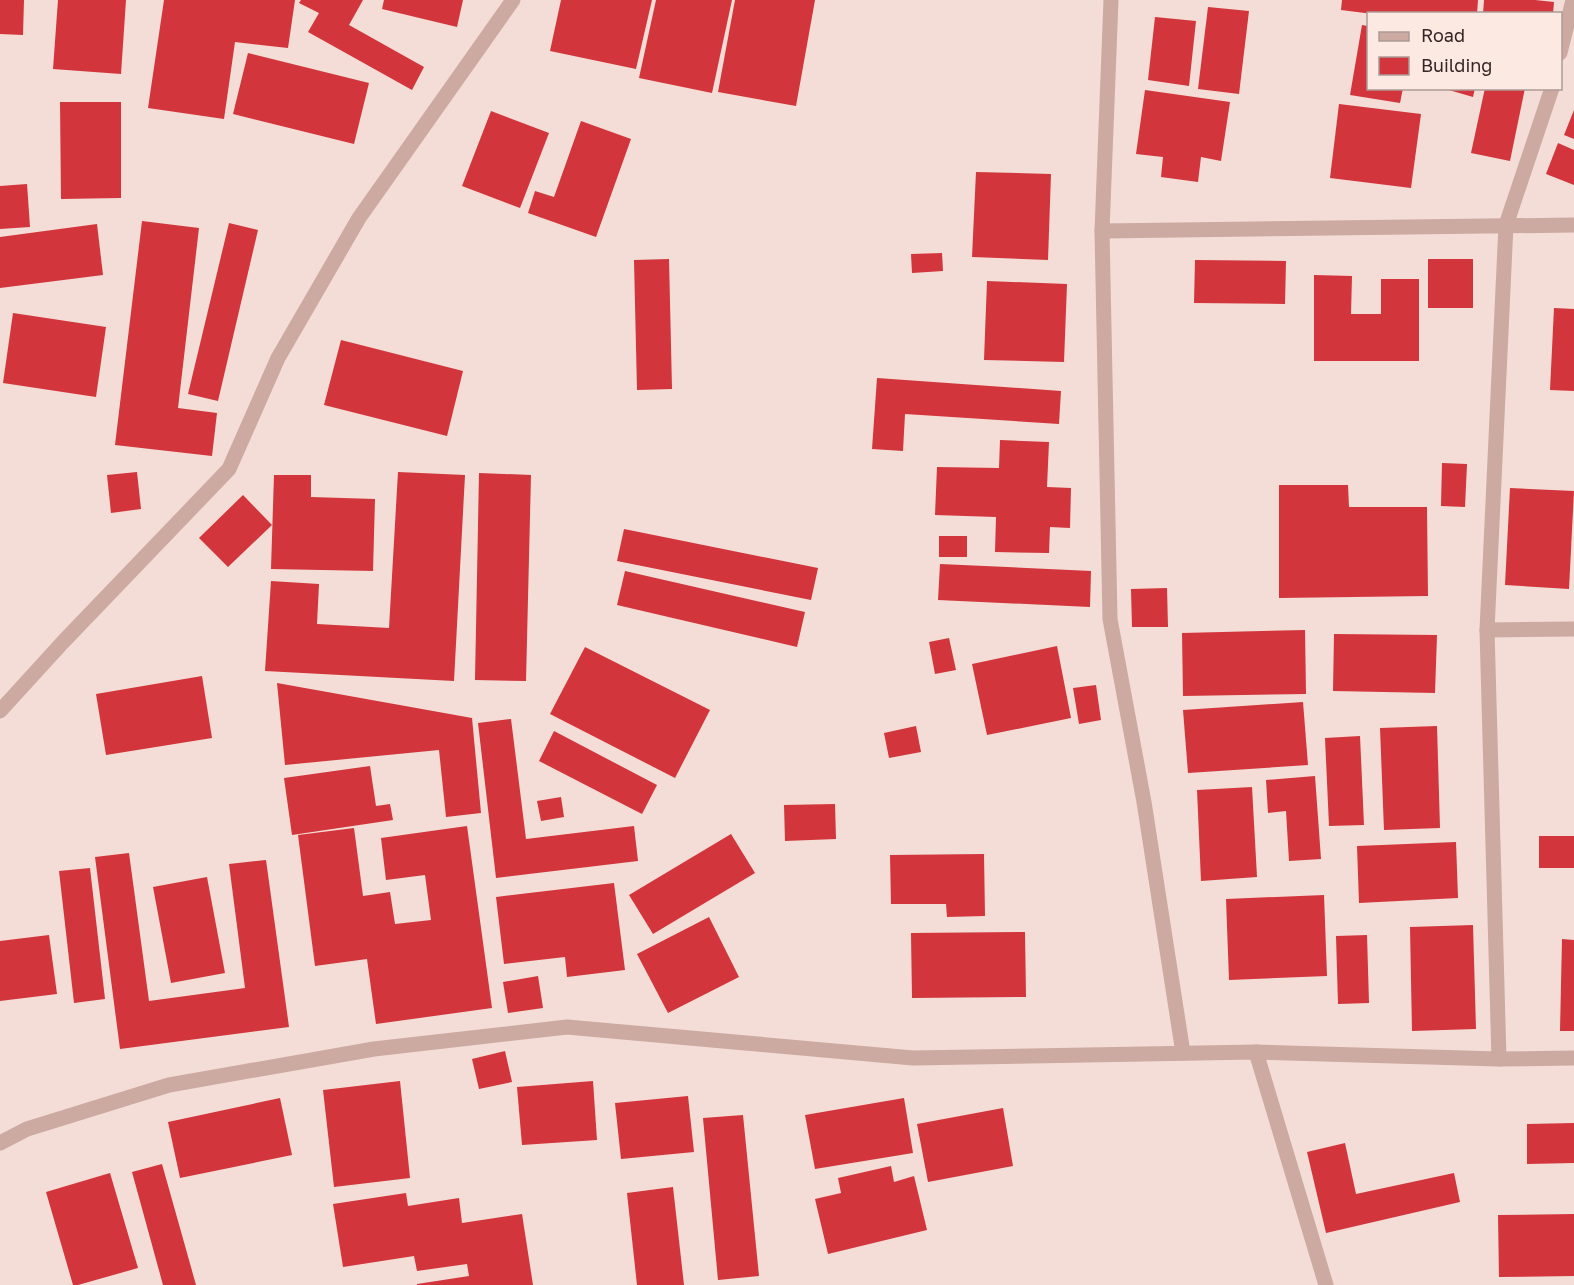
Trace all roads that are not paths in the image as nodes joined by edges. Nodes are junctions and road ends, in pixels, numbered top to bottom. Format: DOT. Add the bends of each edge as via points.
graph roads {
  1 [pos="513,0"];
  2 [pos="1111,0"];
  3 [pos="1573,0"];
  4 [pos="1562,44"];
  5 [pos="1551,90"];
  6 [pos="1506,225"];
  7 [pos="1574,225"];
  8 [pos="1102,231"];
  9 [pos="1574,629"];
  10 [pos="1487,630"];
  11 [pos="0,711"];
  12 [pos="1256,1052"];
  13 [pos="1182,1053"];
  14 [pos="1574,1058"];
  15 [pos="1499,1059"];
  16 [pos="0,1143"];
  17 [pos="1326,1285"];
  1 -- 11 [label="street" via="359,218 278,358 229,469"];
  2 -- 8 [label="street"];
  3 -- 4 [label="street"];
  5 -- 6 [label="street"];
  6 -- 7 [label="street"];
  6 -- 8 [label="street"];
  6 -- 10 [label="street"];
  8 -- 13 [label="street" via="1110,619 1144,802"];
  9 -- 10 [label="street"];
  10 -- 15 [label="street"];
  12 -- 13 [label="street"];
  12 -- 15 [label="street"];
  12 -- 17 [label="street"];
  13 -- 16 [label="street" via="913,1058 567,1027 374,1048 169,1085 27,1129"];
  14 -- 15 [label="street"];
}
